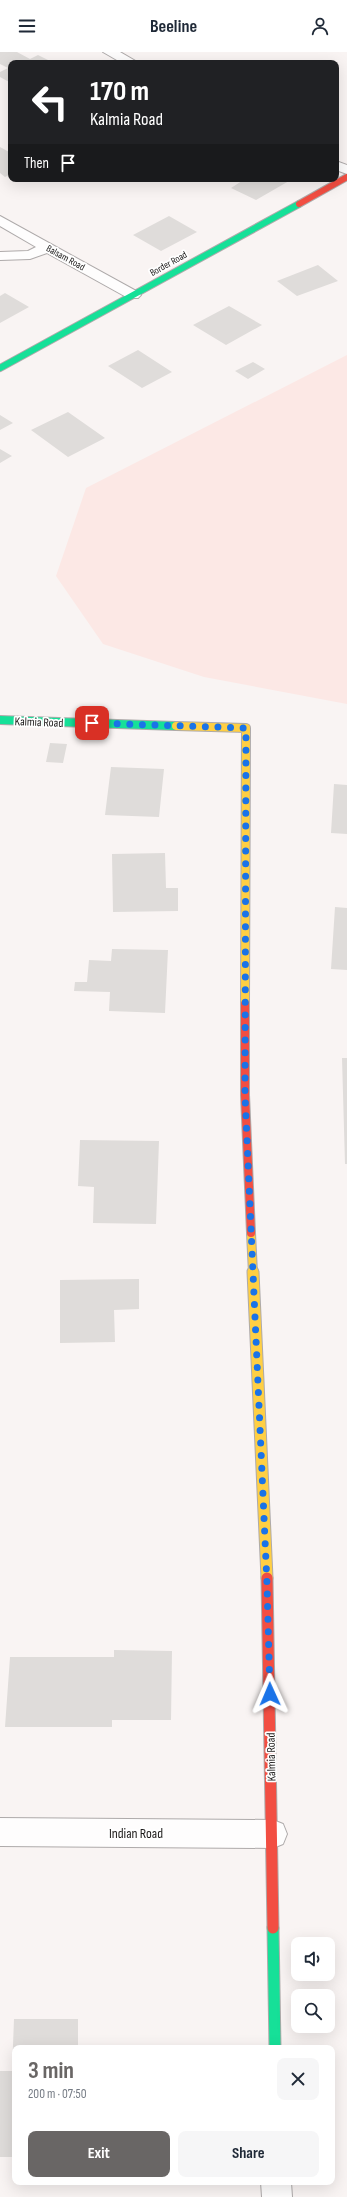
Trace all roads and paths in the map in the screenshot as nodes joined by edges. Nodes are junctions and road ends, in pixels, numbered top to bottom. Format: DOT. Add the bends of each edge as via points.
graph roads {
  1 [pos="110,52"];
  2 [pos="126,60"];
  3 [pos="338,182"];
  4 [pos="0,220"];
  5 [pos="48,247"];
  6 [pos="0,256"];
  7 [pos="133,295"];
  8 [pos="0,368"];
  9 [pos="0,720"];
  10 [pos="0,1832"];
  11 [pos="273,1834"];
  12 [pos="275,2045"];
  13 [pos="276,2185"];
  14 [pos="277,2197"];
  1 -- 2 [label="street"];
  3 -- 7 [label="street, Border Road"];
  4 -- 5 [label="street, Balsam Road"];
  5 -- 6 [label="street" via="30,254"];
  5 -- 7 [label="street, Balsam Road"];
  7 -- 8 [label="street, Border Road"];
  9 -- 11 [label="street, Kalmia Road" via="246,728 245,1095 267,1584"];
  10 -- 11 [label="street, Indian Road"];
  11 -- 12 [label="street, Kalmia Road"];
  13 -- 14 [label="street"];
}
